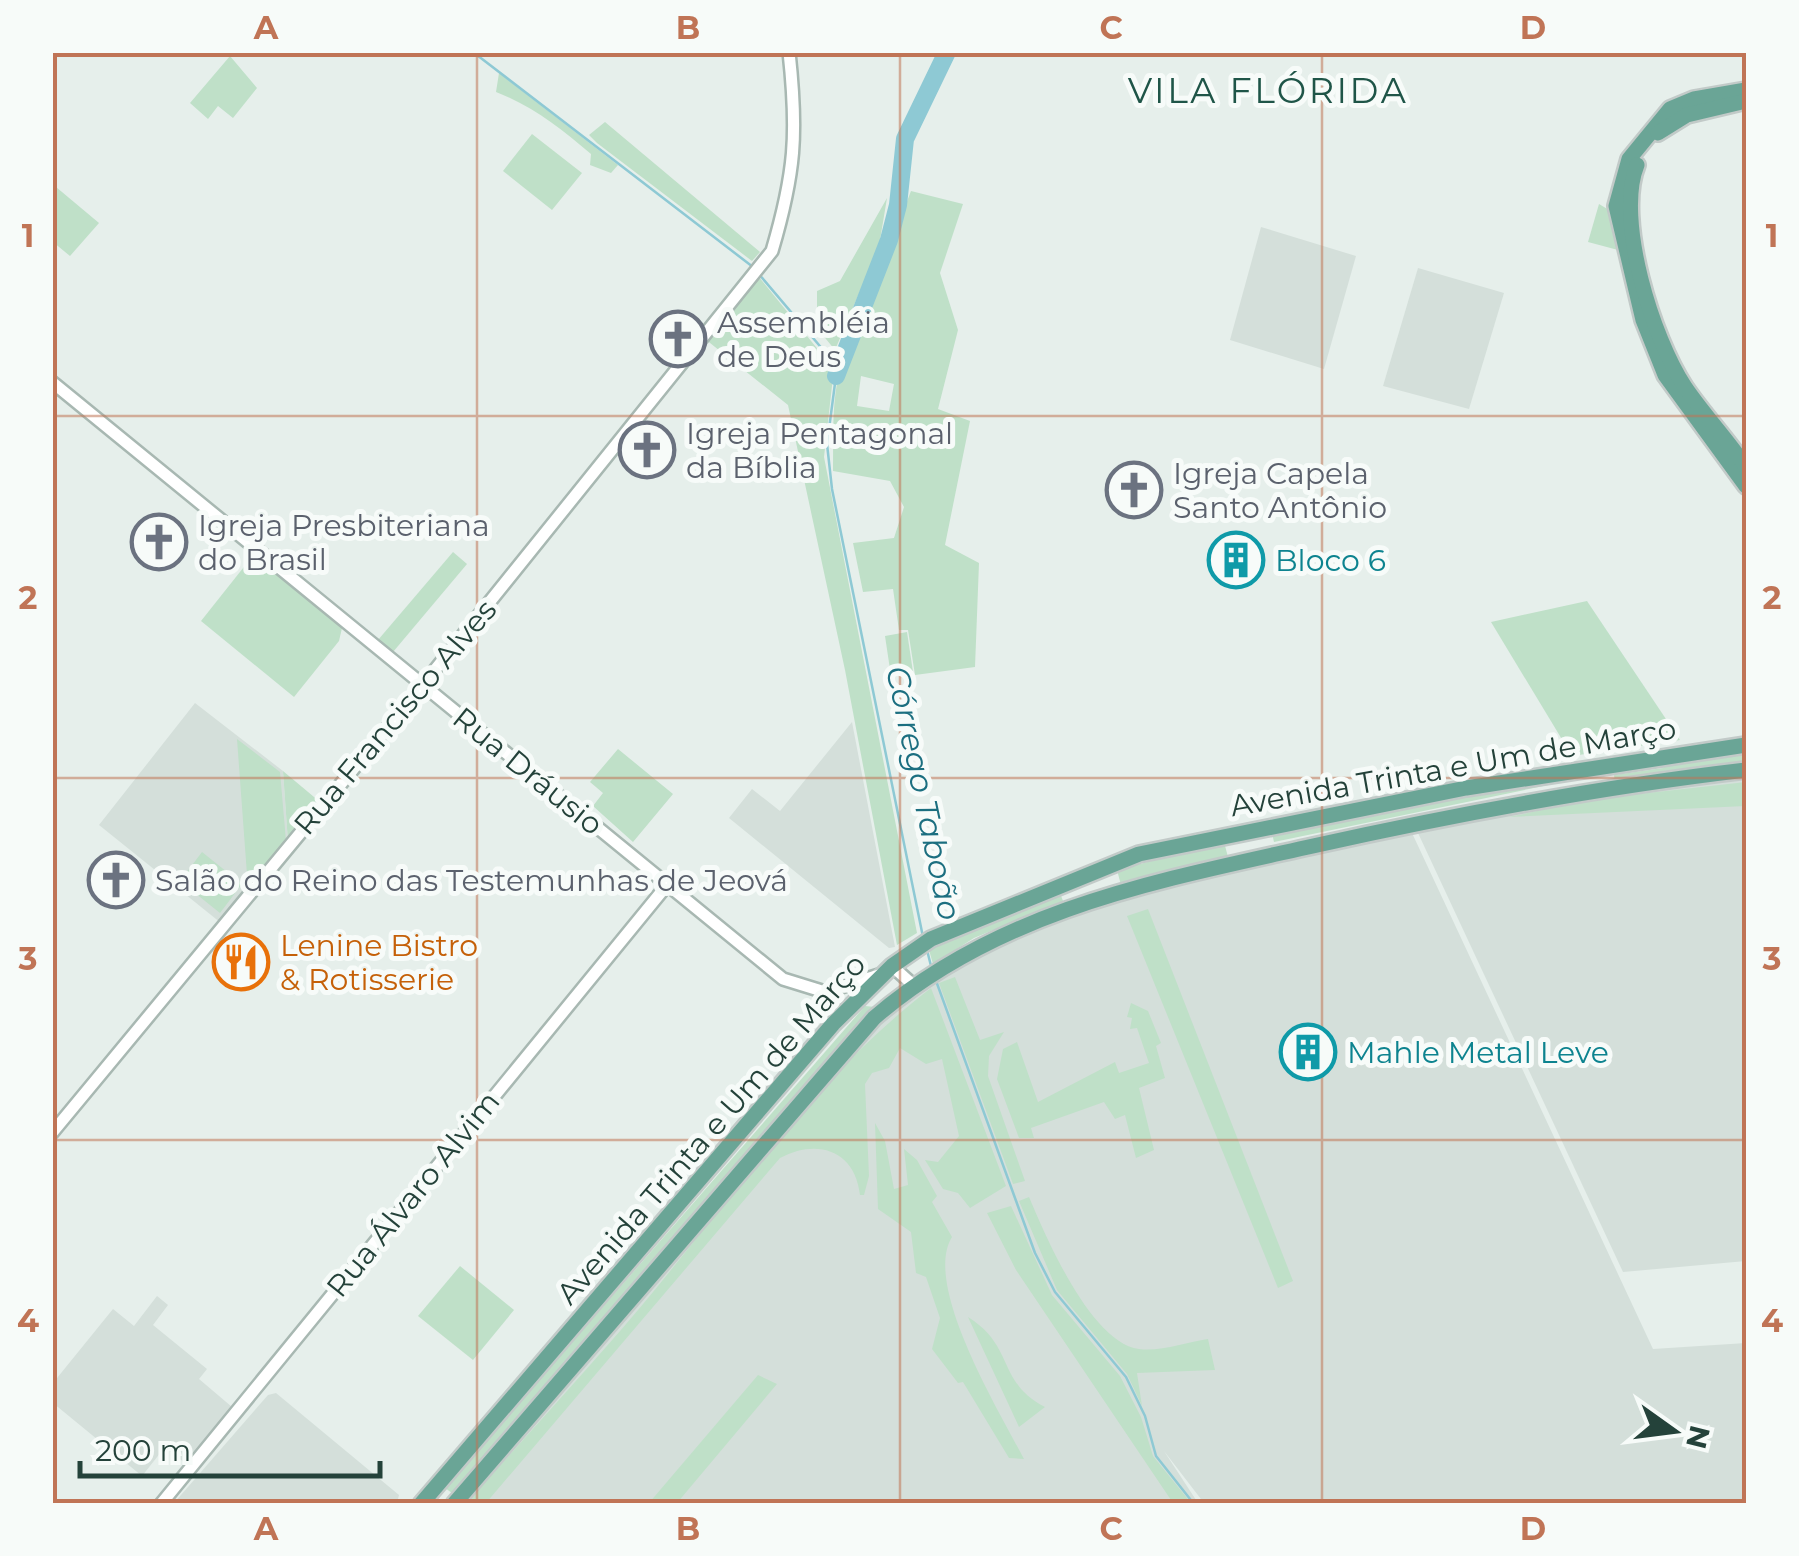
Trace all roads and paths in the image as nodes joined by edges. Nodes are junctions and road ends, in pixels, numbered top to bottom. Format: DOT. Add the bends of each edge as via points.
graph roads {
  1 [pos="789,52"];
  2 [pos="1746,90"];
  3 [pos="1746,102"];
  4 [pos="52,382"];
  5 [pos="1746,467"];
  6 [pos="1746,486"];
  7 [pos="422,686"];
  8 [pos="1746,745"];
  9 [pos="1670,754"];
  10 [pos="1572,769"];
  11 [pos="1746,770"];
  12 [pos="1614,787"];
  13 [pos="1512,805"];
  14 [pos="668,885"];
  15 [pos="887,970"];
  16 [pos="918,980"];
  17 [pos="52,1133"];
  18 [pos="161,1504"];
  19 [pos="421,1504"];
  20 [pos="454,1504"];
  1 -- 7 [label="street, Rua Francisco Alves" via="797,137 790,188 768,257"];
  2 -- 6 [label="main road" via="1670,108 1628,159 1616,206 1643,320 1665,376"];
  3 -- 5 [label="main road" via="1687,116 1655,136 1633,175 1628,215 1674,367"];
  4 -- 7 [label="street, Rua Dráusio"];
  7 -- 14 [label="street, Rua Dráusio"];
  7 -- 17 [label="street, Rua Francisco Alves"];
  8 -- 9 [label="main road, Avenida Trinta e Um de Março"];
  9 -- 10 [label="main road, Avenida Trinta e Um de Março"];
  9 -- 12 [label="main road" via="1615,770"];
  10 -- 13 [label="main road" via="1566,787"];
  10 -- 15 [label="main road, Avenida Trinta e Um de Março" via="1139,854 931,939"];
  11 -- 12 [label="main road, Avenida Trinta e Um de Março"];
  12 -- 13 [label="main road, Avenida Trinta e Um de Março"];
  13 -- 16 [label="main road, Avenida Trinta e Um de Março" via="1108,894 980,944"];
  14 -- 15 [label="street, Rua Dráusio" via="792,983 836,991"];
  14 -- 18 [label="street, Rua Álvaro Alvim"];
  15 -- 16 [label="street"];
  15 -- 19 [label="main road, Avenida Trinta e Um de Março"];
  16 -- 20 [label="main road, Avenida Trinta e Um de Março" via="874,1018"];
}
